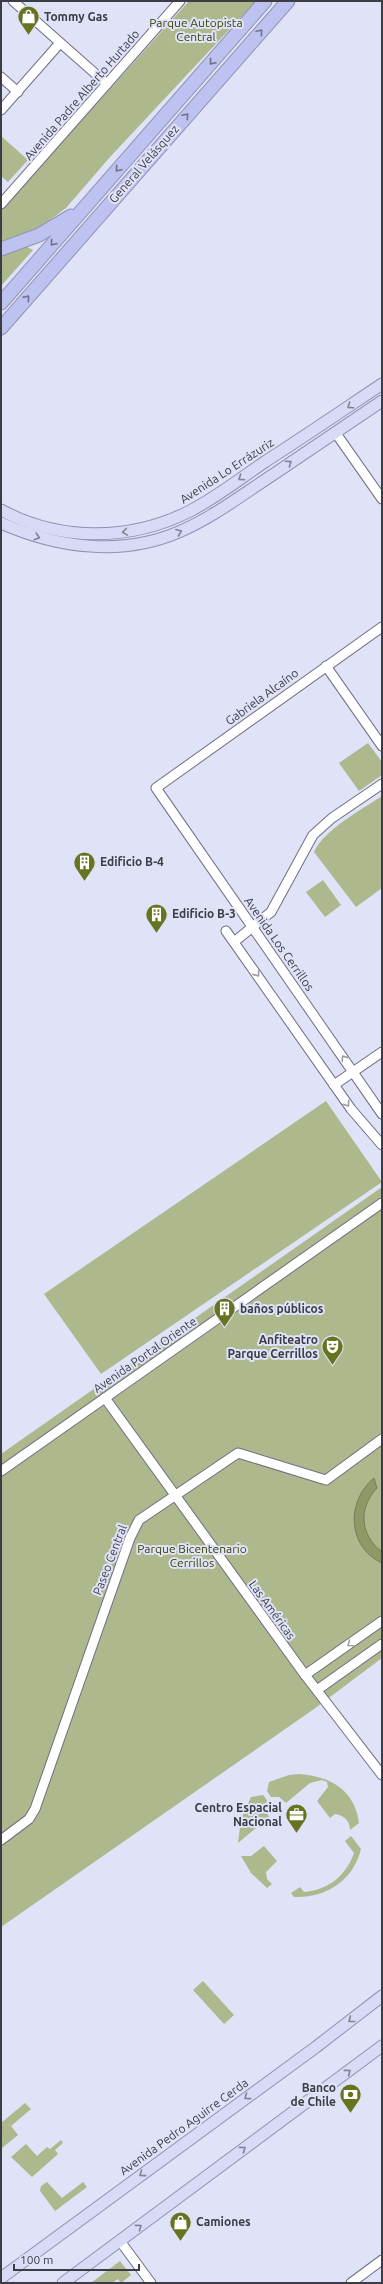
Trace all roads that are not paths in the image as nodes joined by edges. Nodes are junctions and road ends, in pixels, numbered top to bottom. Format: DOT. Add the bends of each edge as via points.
graph roads {
  1 [pos="13,1"];
  2 [pos="180,1"];
  3 [pos="265,1"];
  4 [pos="288,1"];
  5 [pos="60,43"];
  6 [pos="1,77"];
  7 [pos="107,84"];
  8 [pos="18,92"];
  9 [pos="1,110"];
  10 [pos="88,203"];
  11 [pos="1,204"];
  12 [pos="1,249"];
  13 [pos="1,303"];
  14 [pos="1,328"];
  15 [pos="382,384"];
  16 [pos="382,402"];
  17 [pos="335,432"];
  18 [pos="382,499"];
  19 [pos="1,510"];
  20 [pos="1,523"];
  21 [pos="382,627"];
  22 [pos="326,666"];
  23 [pos="382,746"];
  24 [pos="382,784"];
  25 [pos="156,788"];
  26 [pos="253,929"];
  27 [pos="226,931"];
  28 [pos="234,942"];
  29 [pos="382,1052"];
  30 [pos="354,1072"];
  31 [pos="334,1085"];
  32 [pos="382,1114"];
  33 [pos="382,1145"];
  34 [pos="382,1203"];
  35 [pos="105,1398"];
  36 [pos="382,1439"];
  37 [pos="1,1471"];
  38 [pos="174,1496"];
  39 [pos="382,1621"];
  40 [pos="382,1644"];
  41 [pos="305,1675"];
  42 [pos="317,1690"];
  43 [pos="382,1775"];
  44 [pos="1,1840"];
  45 [pos="382,1996"];
  46 [pos="382,2046"];
  47 [pos="120,2241"];
  48 [pos="382,2260"];
  49 [pos="1,2278"];
  50 [pos="364,2279"];
  51 [pos="62,2283"];
  52 [pos="151,2283"];
  53 [pos="351,2283"];
  1 -- 5 [label="street"];
  2 -- 7 [label="street, Avenida Padre Alberto Hurtado"];
  3 -- 10 [label="highway, General Velásquez, one-way"];
  14 -- 4 [label="highway, General Velásquez, one-way"];
  5 -- 7 [label="street"];
  5 -- 8 [label="street"];
  6 -- 8 [label="street"];
  7 -- 11 [label="street, Avenida Padre Alberto Hurtado"];
  8 -- 9 [label="street"];
  10 -- 12 [label="highway" via="52,228"];
  10 -- 13 [label="highway, General Velásquez, one-way"];
  15 -- 19 [label="main road, Avenida Lo Errázuriz, one-way" via="205,502 161,524 120,533 75,533 31,523"];
  16 -- 17 [label="main road"];
  17 -- 18 [label="street"];
  20 -- 17 [label="main road, one-way" via="45,540 85,546 123,545 163,537 179,532 213,514"];
  21 -- 22 [label="street, Gabriela Alcaíno"];
  22 -- 23 [label="street"];
  22 -- 25 [label="street, Gabriela Alcaíno"];
  24 -- 26 [label="street" via="332,818 313,835 277,903"];
  25 -- 26 [label="street, Avenida Los Cerrillos"];
  26 -- 28 [label="street"];
  30 -- 26 [label="street, Avenida Los Cerrillos, one-way"];
  27 -- 28 [label="street"];
  28 -- 31 [label="street, one-way"];
  29 -- 30 [label="street"];
  30 -- 31 [label="street"];
  30 -- 32 [label="street, Avenida Los Cerrillos"];
  31 -- 33 [label="street, one-way"];
  34 -- 35 [label="street, Avenida Portal Oriente"];
  35 -- 37 [label="street, Avenida Portal Oriente"];
  35 -- 38 [label="street, Las Américas"];
  36 -- 38 [label="street, Paseo Central" via="326,1480 238,1452"];
  38 -- 41 [label="street, Las Américas"];
  38 -- 44 [label="street, Paseo Central" via="144,1516 132,1531 34,1813"];
  39 -- 41 [label="street, one-way"];
  40 -- 42 [label="street"];
  41 -- 42 [label="street, Las Américas"];
  42 -- 43 [label="street, Las Américas"];
  45 -- 49 [label="main road, Avenida Pedro Aguirre Cerda, one-way"];
  47 -- 46 [label="main road, one-way"];
  47 -- 51 [label="main road"];
  47 -- 52 [label="street"];
  48 -- 50 [label="street"];
  50 -- 53 [label="street"];
}
